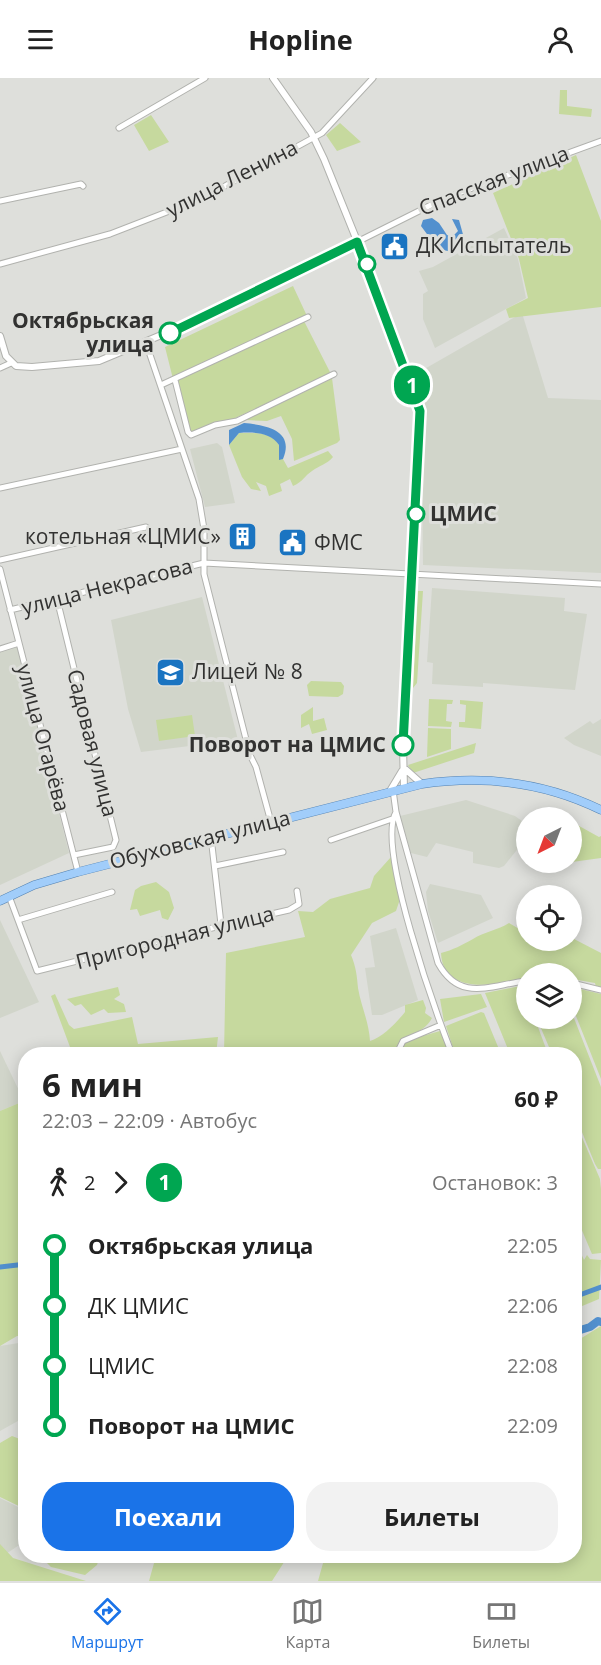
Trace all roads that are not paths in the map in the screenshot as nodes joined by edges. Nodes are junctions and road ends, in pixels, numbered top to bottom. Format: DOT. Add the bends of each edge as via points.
graph roads {
  1 [pos="205,78"];
  2 [pos="273,78"];
  3 [pos="373,78"];
  4 [pos="119,128"];
  5 [pos="314,137"];
  6 [pos="601,141"];
  7 [pos="83,186"];
  8 [pos="0,201"];
  9 [pos="357,242"];
  10 [pos="0,264"];
  11 [pos="308,317"];
  12 [pos="0,336"];
  13 [pos="146,343"];
  14 [pos="11,363"];
  15 [pos="0,368"];
  16 [pos="334,374"];
  17 [pos="176,380"];
  18 [pos="161,385"];
  19 [pos="182,449"];
  20 [pos="0,488"];
  21 [pos="146,527"];
  22 [pos="0,560"];
  23 [pos="204,563"];
  24 [pos="0,569"];
  25 [pos="414,573"];
  26 [pos="601,584"];
  27 [pos="2,589"];
  28 [pos="57,599"];
  29 [pos="10,610"];
  30 [pos="19,644"];
  31 [pos="0,649"];
  32 [pos="403,768"];
  33 [pos="422,784"];
  34 [pos="404,788"];
  35 [pos="391,791"];
  36 [pos="601,810"];
  37 [pos="396,812"];
  38 [pos="392,819"];
  39 [pos="271,822"];
  40 [pos="211,837"];
  41 [pos="331,840"];
  42 [pos="283,852"];
  43 [pos="74,855"];
  44 [pos="215,866"];
  45 [pos="78,872"];
  46 [pos="297,891"];
  47 [pos="112,892"];
  48 [pos="9,896"];
  49 [pos="0,901"];
  50 [pos="18,920"];
  51 [pos="221,924"];
  52 [pos="516,983"];
  53 [pos="582,985"];
  54 [pos="601,990"];
  55 [pos="441,1025"];
  56 [pos="400,1047"];
  57 [pos="449,1047"];
  1 -- 4 [label="street"];
  2 -- 5 [label="street"];
  3 -- 5 [label="street, улица Ленина" via="339,118"];
  5 -- 9 [label="street"];
  5 -- 10 [label="street, улица Ленина" via="181,208 110,234"];
  6 -- 9 [label="street, Спасская улица" via="445,198"];
  7 -- 8 [label="street"];
  9 -- 13 [label="street"];
  9 -- 25 [label="street" via="420,411"];
  11 -- 17 [label="street"];
  12 -- 14 [label="street"];
  13 -- 14 [label="street" via="93,362 32,367"];
  13 -- 18 [label="street"];
  14 -- 15 [label="street"];
  16 -- 17 [label="street" via="237,421 191,435"];
  17 -- 18 [label="street"];
  18 -- 19 [label="street"];
  19 -- 20 [label="street"];
  19 -- 23 [label="street" via="203,516"];
  21 -- 22 [label="street"];
  23 -- 25 [label="street, улица Некрасова"];
  23 -- 28 [label="street, улица Некрасова"];
  23 -- 39 [label="street" via="250,755"];
  24 -- 27 [label="street, улица Огарёва"];
  25 -- 26 [label="street, улица Некрасова"];
  25 -- 32 [label="street"];
  27 -- 29 [label="street, улица Огарёва"];
  28 -- 29 [label="street, улица Некрасова"];
  28 -- 43 [label="street, Садовая улица" via="116,840 113,847"];
  29 -- 30 [label="street, улица Огарёва"];
  30 -- 31 [label="street"];
  30 -- 43 [label="street, улица Огарёва"];
  32 -- 33 [label="street"];
  32 -- 34 [label="street"];
  32 -- 35 [label="street"];
  33 -- 34 [label="main road, Обуховская улица"];
  33 -- 36 [label="main road, Обуховская улица" via="473,779 514,782 565,795"];
  34 -- 35 [label="main road, Обуховская улица"];
  35 -- 37 [label="street"];
  35 -- 39 [label="main road, Обуховская улица"];
  37 -- 38 [label="street"];
  37 -- 52 [label="street" via="443,973 474,990"];
  38 -- 41 [label="street"];
  38 -- 55 [label="street" via="395,874"];
  39 -- 40 [label="main road, Обуховская улица"];
  40 -- 44 [label="street"];
  40 -- 45 [label="main road, Обуховская улица"];
  42 -- 44 [label="street"];
  43 -- 45 [label="street, улица Огарёва"];
  44 -- 51 [label="street"];
  45 -- 48 [label="main road, Обуховская улица"];
  46 -- 51 [label="street, Пригородная улица" via="299,904 294,908"];
  47 -- 50 [label="street"];
  48 -- 49 [label="main road, Обуховская улица"];
  48 -- 50 [label="street"];
  50 -- 51 [label="street, Пригородная улица" via="37,971"];
  53 -- 54 [label="street"];
  55 -- 56 [label="street" via="403,1041"];
  55 -- 57 [label="street"];
}
